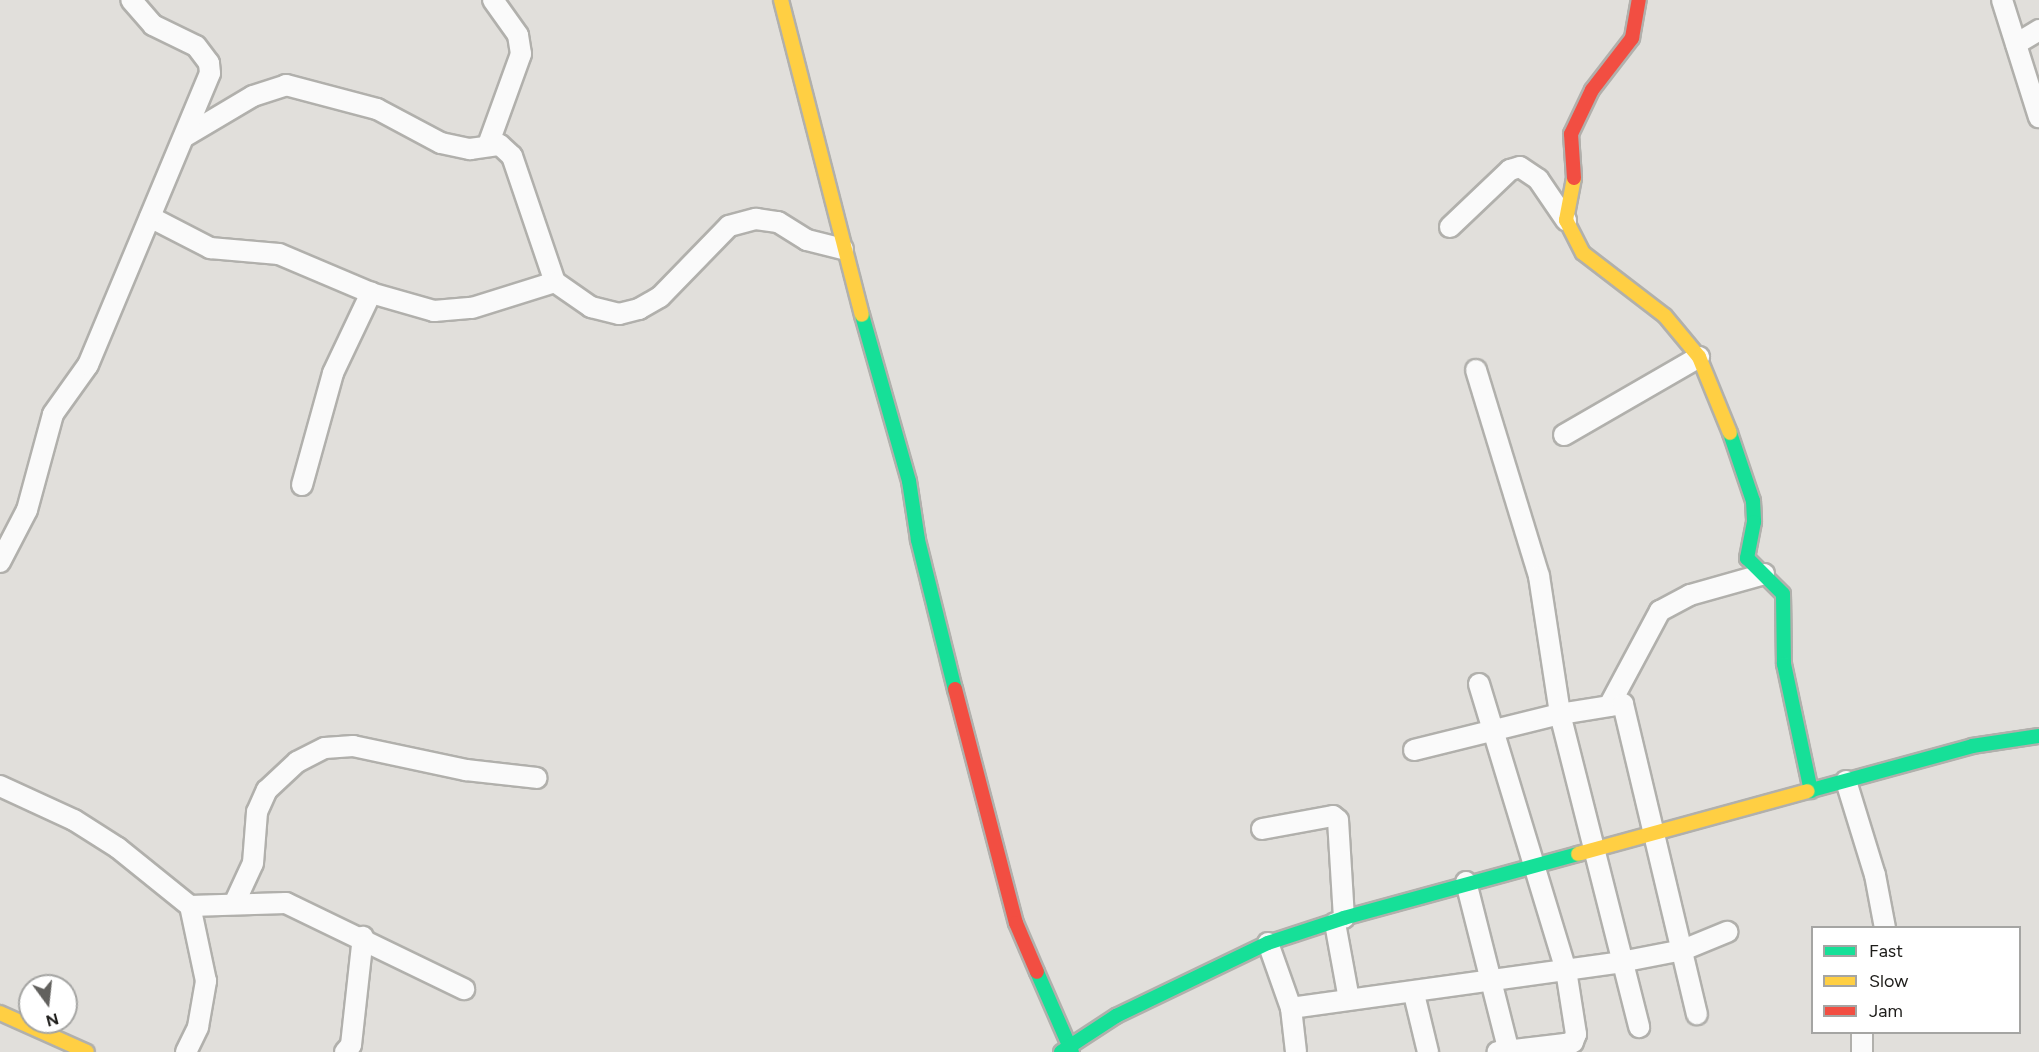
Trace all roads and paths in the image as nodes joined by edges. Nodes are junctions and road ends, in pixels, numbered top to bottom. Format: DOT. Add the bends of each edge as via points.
graph roads {
  1 [pos="131,0"];
  2 [pos="493,0"];
  3 [pos="781,0"];
  4 [pos="1639,0"];
  5 [pos="2002,0"];
  6 [pos="2039,30"];
  7 [pos="2016,44"];
  8 [pos="2039,117"];
  9 [pos="184,137"];
  10 [pos="488,145"];
  11 [pos="150,217"];
  12 [pos="1566,220"];
  13 [pos="1450,227"];
  14 [pos="843,249"];
  15 [pos="555,282"];
  16 [pos="371,293"];
  17 [pos="1699,357"];
  18 [pos="1476,370"];
  19 [pos="1564,435"];
  20 [pos="302,485"];
  21 [pos="0,562"];
  22 [pos="1764,574"];
  23 [pos="1479,684"];
  24 [pos="1609,706"];
  25 [pos="1560,714"];
  26 [pos="1493,732"];
  27 [pos="2039,736"];
  28 [pos="1414,750"];
  29 [pos="537,778"];
  30 [pos="1846,781"];
  31 [pos="0,786"];
  32 [pos="1812,791"];
  33 [pos="1263,829"];
  34 [pos="1652,834"];
  35 [pos="1596,850"];
  36 [pos="1532,864"];
  37 [pos="1466,882"];
  38 [pos="235,902"];
  39 [pos="190,906"];
  40 [pos="1340,920"];
  41 [pos="1885,926"];
  42 [pos="1727,932"];
  43 [pos="363,937"];
  44 [pos="1268,943"];
  45 [pos="1683,951"];
  46 [pos="1621,962"];
  47 [pos="1566,970"];
  48 [pos="1490,981"];
  49 [pos="464,989"];
  50 [pos="1414,994"];
  51 [pos="1349,999"];
  52 [pos="1291,1008"];
  53 [pos="0,1013"];
  54 [pos="1697,1014"];
  55 [pos="1639,1027"];
  56 [pos="1862,1034"];
  57 [pos="1068,1051"];
  58 [pos="87,1052"];
  59 [pos="186,1052"];
  60 [pos="345,1052"];
  61 [pos="1296,1052"];
  62 [pos="1428,1052"];
  63 [pos="1505,1052"];
  64 [pos="1862,1052"];
  1 -- 9 [label="street" via="153,25 196,46 209,63 210,73"];
  2 -- 10 [label="street" via="518,35 521,54"];
  3 -- 14 [label="street"];
  4 -- 12 [label="street" via="1632,38 1592,90 1571,134 1574,185"];
  5 -- 7 [label="street"];
  6 -- 7 [label="street"];
  7 -- 8 [label="street"];
  9 -- 10 [label="street" via="253,96 286,85 377,109 441,143 470,149"];
  9 -- 11 [label="street"];
  10 -- 15 [label="street" via="500,145 512,156"];
  11 -- 16 [label="street" via="210,248 279,254"];
  11 -- 21 [label="street" via="88,365 53,414 27,510"];
  12 -- 13 [label="street" via="1538,179 1520,167 1510,170"];
  12 -- 17 [label="street" via="1583,253 1620,285 1653,303"];
  14 -- 15 [label="street" via="807,240 778,222 756,219 729,226 660,297 639,309 619,314 591,307"];
  14 -- 57 [label="street" via="909,481 918,540 991,834 1016,923"];
  15 -- 16 [label="street" via="472,308 434,311"];
  16 -- 20 [label="street" via="333,373"];
  17 -- 19 [label="street"];
  17 -- 22 [label="street" via="1716,391 1751,490 1754,522 1747,558"];
  18 -- 25 [label="street" via="1537,568"];
  22 -- 24 [label="street" via="1689,595 1660,611"];
  22 -- 32 [label="street" via="1783,594 1784,664"];
  23 -- 26 [label="street"];
  24 -- 25 [label="street"];
  24 -- 34 [label="street" via="1626,707"];
  25 -- 26 [label="street"];
  25 -- 35 [label="street"];
  26 -- 28 [label="street"];
  26 -- 36 [label="street"];
  27 -- 30 [label="street" via="1972,746"];
  29 -- 38 [label="street" via="466,770 354,746 326,748 297,762 267,790 257,812 253,863"];
  30 -- 32 [label="street"];
  30 -- 41 [label="street" via="1875,875"];
  31 -- 39 [label="street" via="74,820 118,848"];
  32 -- 34 [label="street"];
  33 -- 40 [label="street" via="1333,816 1338,820"];
  34 -- 35 [label="street"];
  34 -- 45 [label="street"];
  35 -- 36 [label="street"];
  35 -- 46 [label="street"];
  36 -- 37 [label="street"];
  36 -- 47 [label="street"];
  37 -- 40 [label="street"];
  37 -- 48 [label="street"];
  38 -- 39 [label="street"];
  38 -- 43 [label="street" via="286,903 331,927"];
  39 -- 59 [label="street" via="206,981 198,1027"];
  40 -- 44 [label="street"];
  40 -- 51 [label="street"];
  42 -- 45 [label="street"];
  43 -- 49 [label="street"];
  43 -- 60 [label="street" via="351,1046"];
  44 -- 52 [label="street"];
  44 -- 57 [label="street" via="1116,1016"];
  45 -- 46 [label="street"];
  45 -- 54 [label="street"];
  46 -- 47 [label="street"];
  46 -- 55 [label="street"];
  47 -- 48 [label="street"];
  47 -- 63 [label="street" via="1576,1034 1573,1042"];
  48 -- 50 [label="street"];
  48 -- 63 [label="street"];
  50 -- 51 [label="street"];
  50 -- 62 [label="street"];
  51 -- 52 [label="street"];
  52 -- 61 [label="street"];
  53 -- 58 [label="street"];
  56 -- 64 [label="street"];
}
